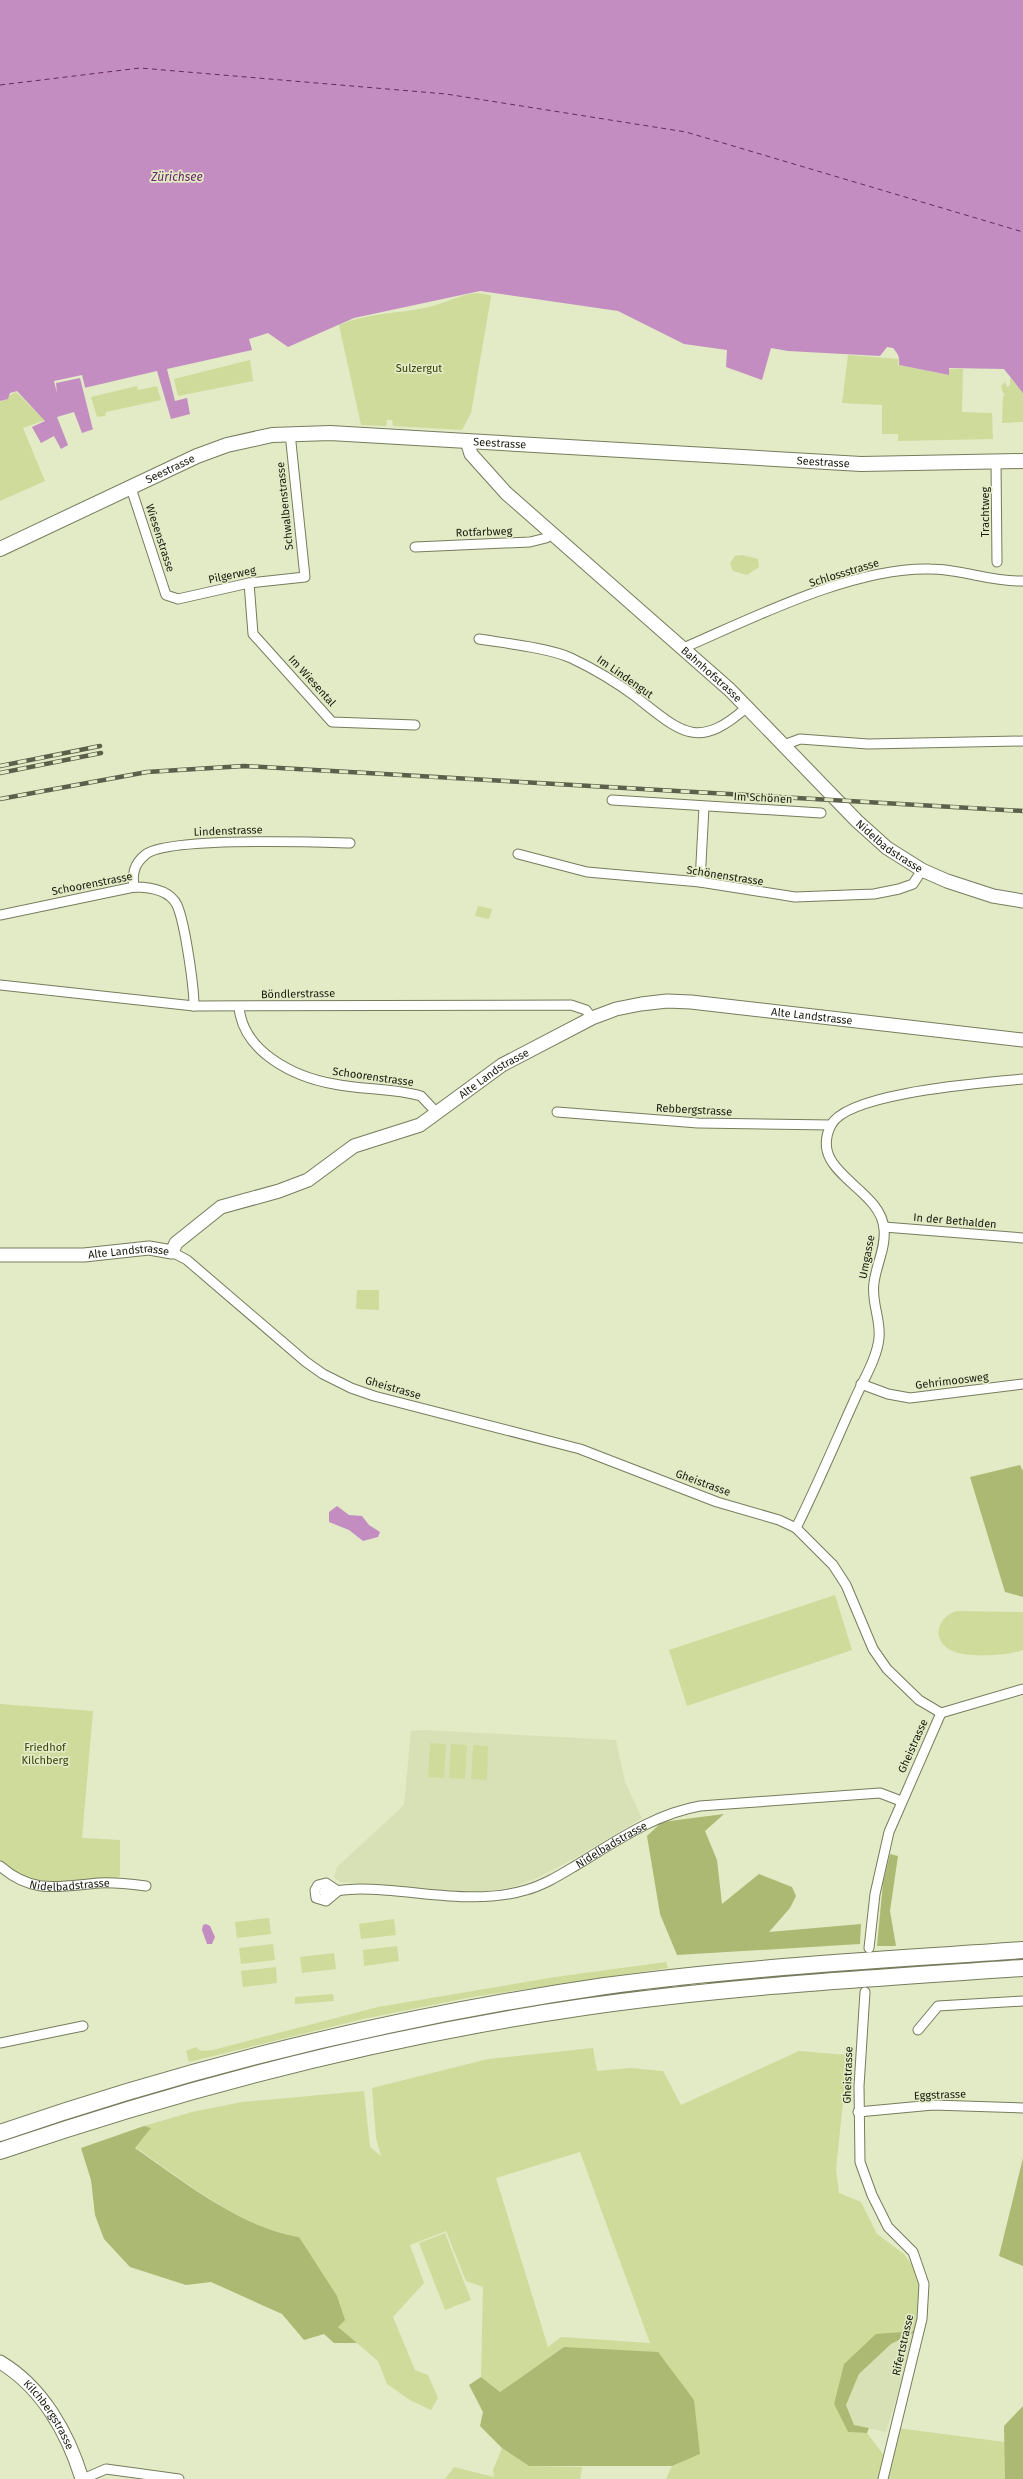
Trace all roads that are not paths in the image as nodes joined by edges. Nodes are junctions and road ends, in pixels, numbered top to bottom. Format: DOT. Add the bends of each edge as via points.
graph roads {
  1 [pos="290,433"];
  2 [pos="467,441"];
  3 [pos="1023,461"];
  4 [pos="996,462"];
  5 [pos="131,488"];
  6 [pos="552,532"];
  7 [pos="415,547"];
  8 [pos="0,549"];
  9 [pos="997,562"];
  10 [pos="305,577"];
  11 [pos="1023,582"];
  12 [pos="249,583"];
  13 [pos="166,595"];
  14 [pos="479,639"];
  15 [pos="681,649"];
  16 [pos="747,707"];
  17 [pos="415,725"];
  18 [pos="1023,740"];
  19 [pos="784,744"];
  20 [pos="612,800"];
  21 [pos="704,807"];
  22 [pos="821,813"];
  23 [pos="350,843"];
  24 [pos="518,854"];
  25 [pos="922,870"];
  26 [pos="700,882"];
  27 [pos="134,887"];
  28 [pos="1023,901"];
  29 [pos="0,914"];
  30 [pos="0,985"];
  31 [pos="0,988"];
  32 [pos="194,1006"];
  33 [pos="239,1007"];
  34 [pos="592,1018"];
  35 [pos="1023,1040"];
  36 [pos="1023,1079"];
  37 [pos="557,1112"];
  38 [pos="437,1113"];
  39 [pos="831,1125"];
  40 [pos="884,1227"];
  41 [pos="1023,1238"];
  42 [pos="172,1252"];
  43 [pos="0,1255"];
  44 [pos="861,1384"];
  45 [pos="1023,1384"];
  46 [pos="796,1528"];
  47 [pos="1023,1689"];
  48 [pos="940,1713"];
  49 [pos="901,1801"];
  50 [pos="0,1866"];
  51 [pos="146,1886"];
  52 [pos="324,1892"];
  53 [pos="869,1948"];
  54 [pos="1023,1950"];
  55 [pos="1023,1968"];
  56 [pos="865,1992"];
  57 [pos="1023,2001"];
  58 [pos="83,2026"];
  59 [pos="918,2030"];
  60 [pos="0,2043"];
  61 [pos="1023,2108"];
  62 [pos="858,2112"];
  63 [pos="0,2133"];
  64 [pos="0,2151"];
  65 [pos="0,2362"];
  66 [pos="82,2479"];
  67 [pos="179,2479"];
  68 [pos="883,2479"];
  1 -- 2 [label="main road, Seestrasse"];
  1 -- 5 [label="main road, Seestrasse" via="228,444"];
  1 -- 10 [label="street, Schwalbenstrasse"];
  2 -- 4 [label="main road, Seestrasse" via="861,464"];
  2 -- 6 [label="street, Bahnhofstrasse" via="471,454 487,474"];
  3 -- 4 [label="main road, Seestrasse"];
  4 -- 9 [label="street, Trachtweg"];
  5 -- 8 [label="main road, Seestrasse"];
  5 -- 13 [label="street, Wiesenstrasse"];
  6 -- 7 [label="street, Rotfarbweg" via="546,538 530,542"];
  6 -- 15 [label="street, Bahnhofstrasse"];
  10 -- 12 [label="street, Pilgerweg"];
  11 -- 15 [label="street, Schlossstrasse" via="931,569 883,572 856,579 777,608"];
  12 -- 13 [label="street, Pilgerweg" via="178,599"];
  12 -- 17 [label="street, Im Wiesental" via="253,634 332,722"];
  14 -- 16 [label="street, Im Lindengut" via="568,657 600,672 668,723 689,732 711,731 726,724"];
  15 -- 16 [label="street, Bahnhofstrasse"];
  16 -- 19 [label="street, Bahnhofstrasse"];
  18 -- 19 [label="street" via="868,744 800,739"];
  19 -- 25 [label="street, Nidelbadstrasse" via="857,822 887,848"];
  20 -- 21 [label="street, Im Schönen"];
  21 -- 22 [label="street, Im Schönen"];
  21 -- 26 [label="street"];
  23 -- 27 [label="street, Lindenstrasse" via="169,845 145,854 132,875"];
  24 -- 26 [label="street, Schönenstrasse" via="587,872"];
  25 -- 26 [label="street, Schönenstrasse" via="913,884 867,895 795,897"];
  25 -- 28 [label="street, Nidelbadstrasse" via="967,888"];
  27 -- 29 [label="street, Schoorenstrasse"];
  27 -- 32 [label="street, Schoorenstrasse" via="150,887 166,893 177,905 184,932"];
  30 -- 31 [label="street"];
  30 -- 32 [label="street, Böndlerstrasse"];
  32 -- 33 [label="street, Böndlerstrasse"];
  33 -- 34 [label="street, Böndlerstrasse" via="571,1005 586,1010"];
  33 -- 38 [label="street, Schoorenstrasse" via="240,1020 258,1049 285,1067 333,1084 421,1096"];
  34 -- 35 [label="street, Alte Landstrasse" via="616,1009 641,1004 691,1002"];
  34 -- 38 [label="street, Alte Landstrasse" via="502,1065"];
  36 -- 39 [label="street" via="944,1087 874,1101 843,1113"];
  37 -- 39 [label="street, Rebbergstrasse" via="698,1123"];
  38 -- 42 [label="street, Alte Landstrasse" via="420,1125 354,1146 308,1180 221,1207 176,1243"];
  39 -- 40 [label="street, Umgasse" via="826,1143 832,1164 871,1200 881,1215"];
  40 -- 41 [label="street, In der Bethalden"];
  40 -- 44 [label="street, Umgasse" via="873,1295 879,1337"];
  42 -- 43 [label="street, Alte Landstrasse" via="149,1248 84,1255"];
  42 -- 46 [label="street, Gheistrasse" via="187,1260 306,1362 351,1388 438,1414 580,1449 717,1502 779,1520"];
  44 -- 45 [label="street, Gehrimoosweg" via="888,1394 910,1398"];
  44 -- 46 [label="street, Umgasse"];
  46 -- 48 [label="street, Gheistrasse" via="833,1565 846,1585 873,1649 887,1669 919,1700"];
  47 -- 48 [label="street"];
  48 -- 49 [label="street, Gheistrasse" via="934,1733"];
  49 -- 52 [label="street, Nidelbadstrasse" via="880,1793 679,1809 656,1818 552,1880 528,1890 505,1895 482,1897 361,1889"];
  49 -- 53 [label="street, Gheistrasse" via="881,1863"];
  50 -- 51 [label="street, Nidelbadstrasse" via="11,1876 39,1888 101,1883"];
  54 -- 63 [label="highway" via="698,1975 512,2000 397,2022 263,2053 107,2097"];
  55 -- 64 [label="highway" via="733,1989 587,2006 483,2024 366,2047 226,2081 132,2108"];
  56 -- 62 [label="street, Gheistrasse"];
  57 -- 59 [label="street" via="938,2006"];
  58 -- 60 [label="street"];
  61 -- 62 [label="street, Eggstrasse" via="933,2105"];
  62 -- 68 [label="street, Rifertstrasse" via="860,2162 872,2195 888,2227 914,2252 924,2284 922,2319"];
  65 -- 66 [label="street, Kilchbergstrasse" via="11,2368 38,2395 59,2423 74,2453"];
  66 -- 67 [label="street" via="106,2469"];
}
